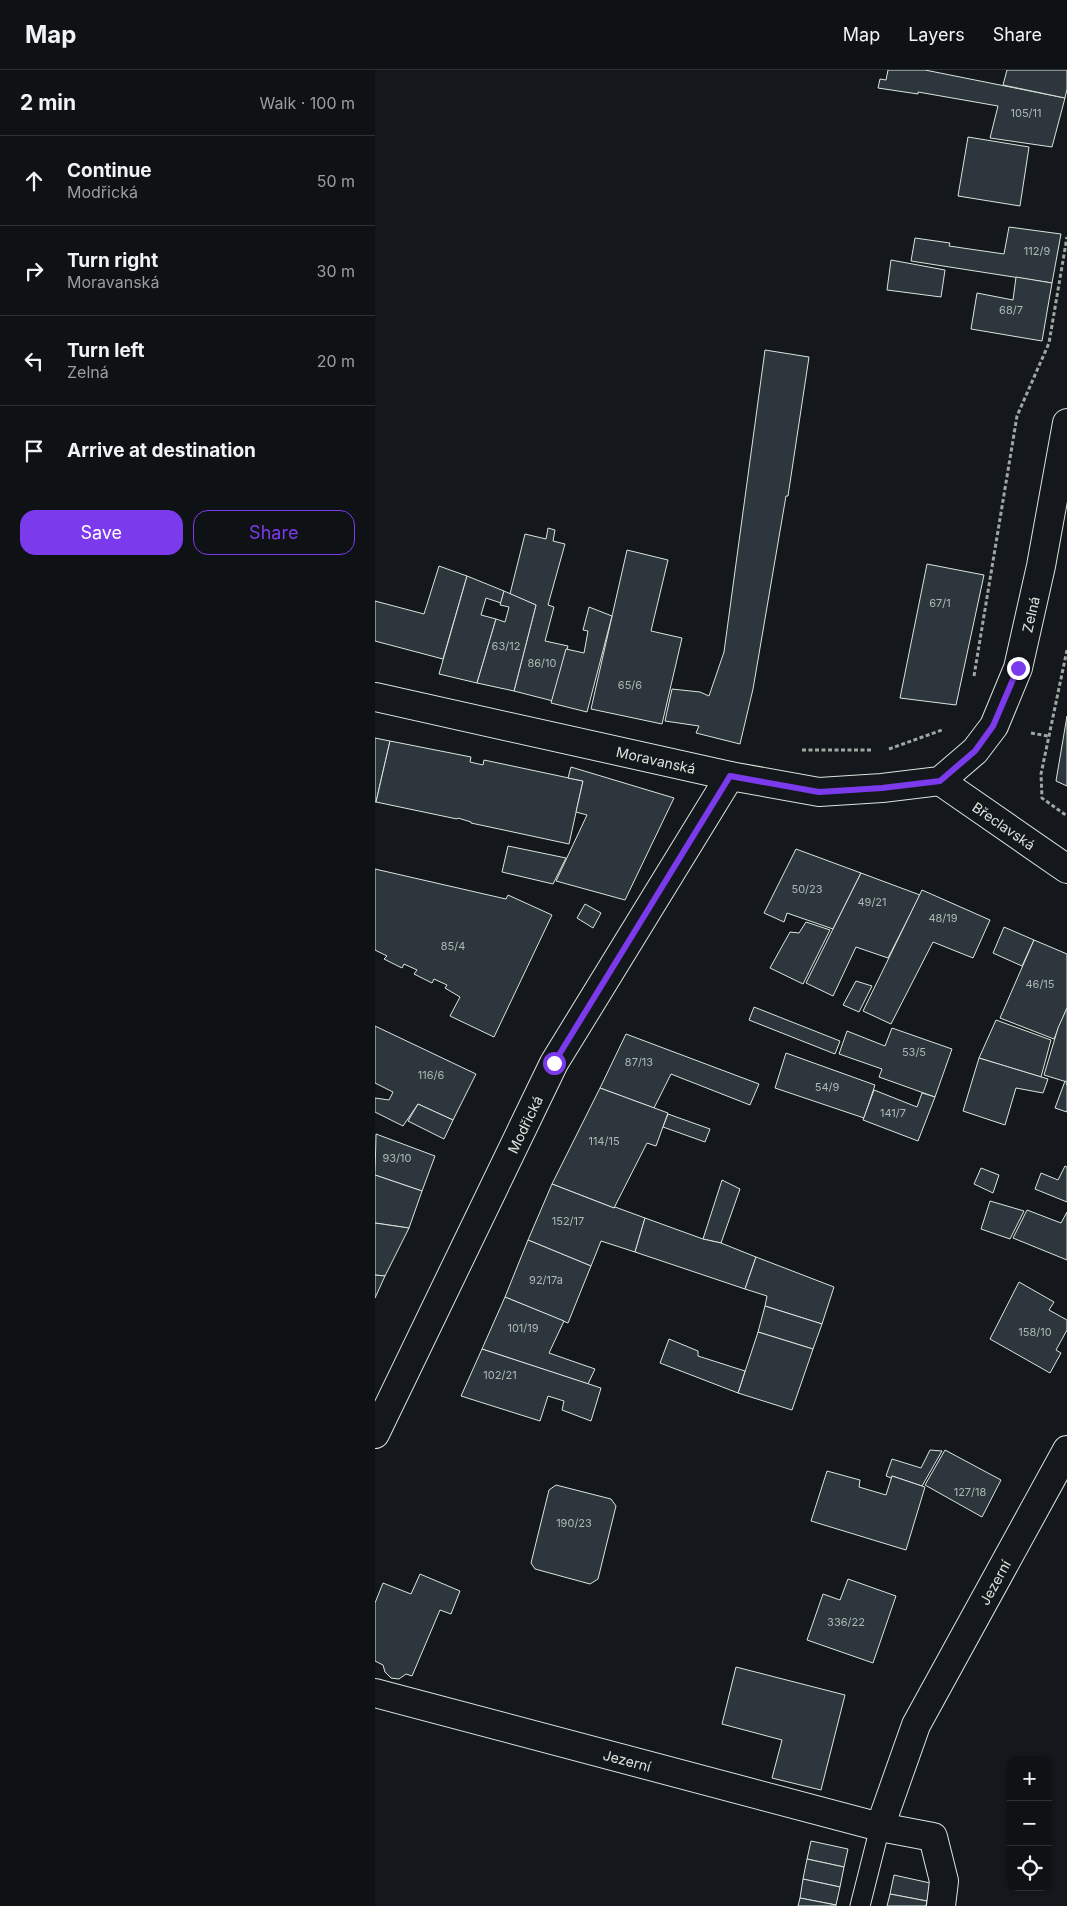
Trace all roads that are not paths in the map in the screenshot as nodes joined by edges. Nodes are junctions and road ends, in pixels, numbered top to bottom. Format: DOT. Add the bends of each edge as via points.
graph roads {
  1 [pos="1067,423"];
  2 [pos="375,697"];
  3 [pos="730,776"];
  4 [pos="940,781"];
  5 [pos="1067,869"];
  6 [pos="375,1434"];
  7 [pos="1067,1450"];
  8 [pos="375,1693"];
  9 [pos="881,1827"];
  10 [pos="860,1906"];
  11 [pos="941,1906"];
  1 -- 4 [label="street, Zelná" via="1041,566 1018,668 993,726 975,751"];
  2 -- 3 [label="street, Moravanská"];
  3 -- 4 [label="street, Moravanská" via="819,792"];
  3 -- 6 [label="street, Modřická" via="554,1063"];
  4 -- 5 [label="street, Břeclavská"];
  7 -- 9 [label="street, Jezerní" via="916,1725"];
  8 -- 9 [label="street, Jezerní"];
  9 -- 10 [label="lane"];
  9 -- 11 [label="street, Jezerní" via="933,1837 944,1881"];
}
